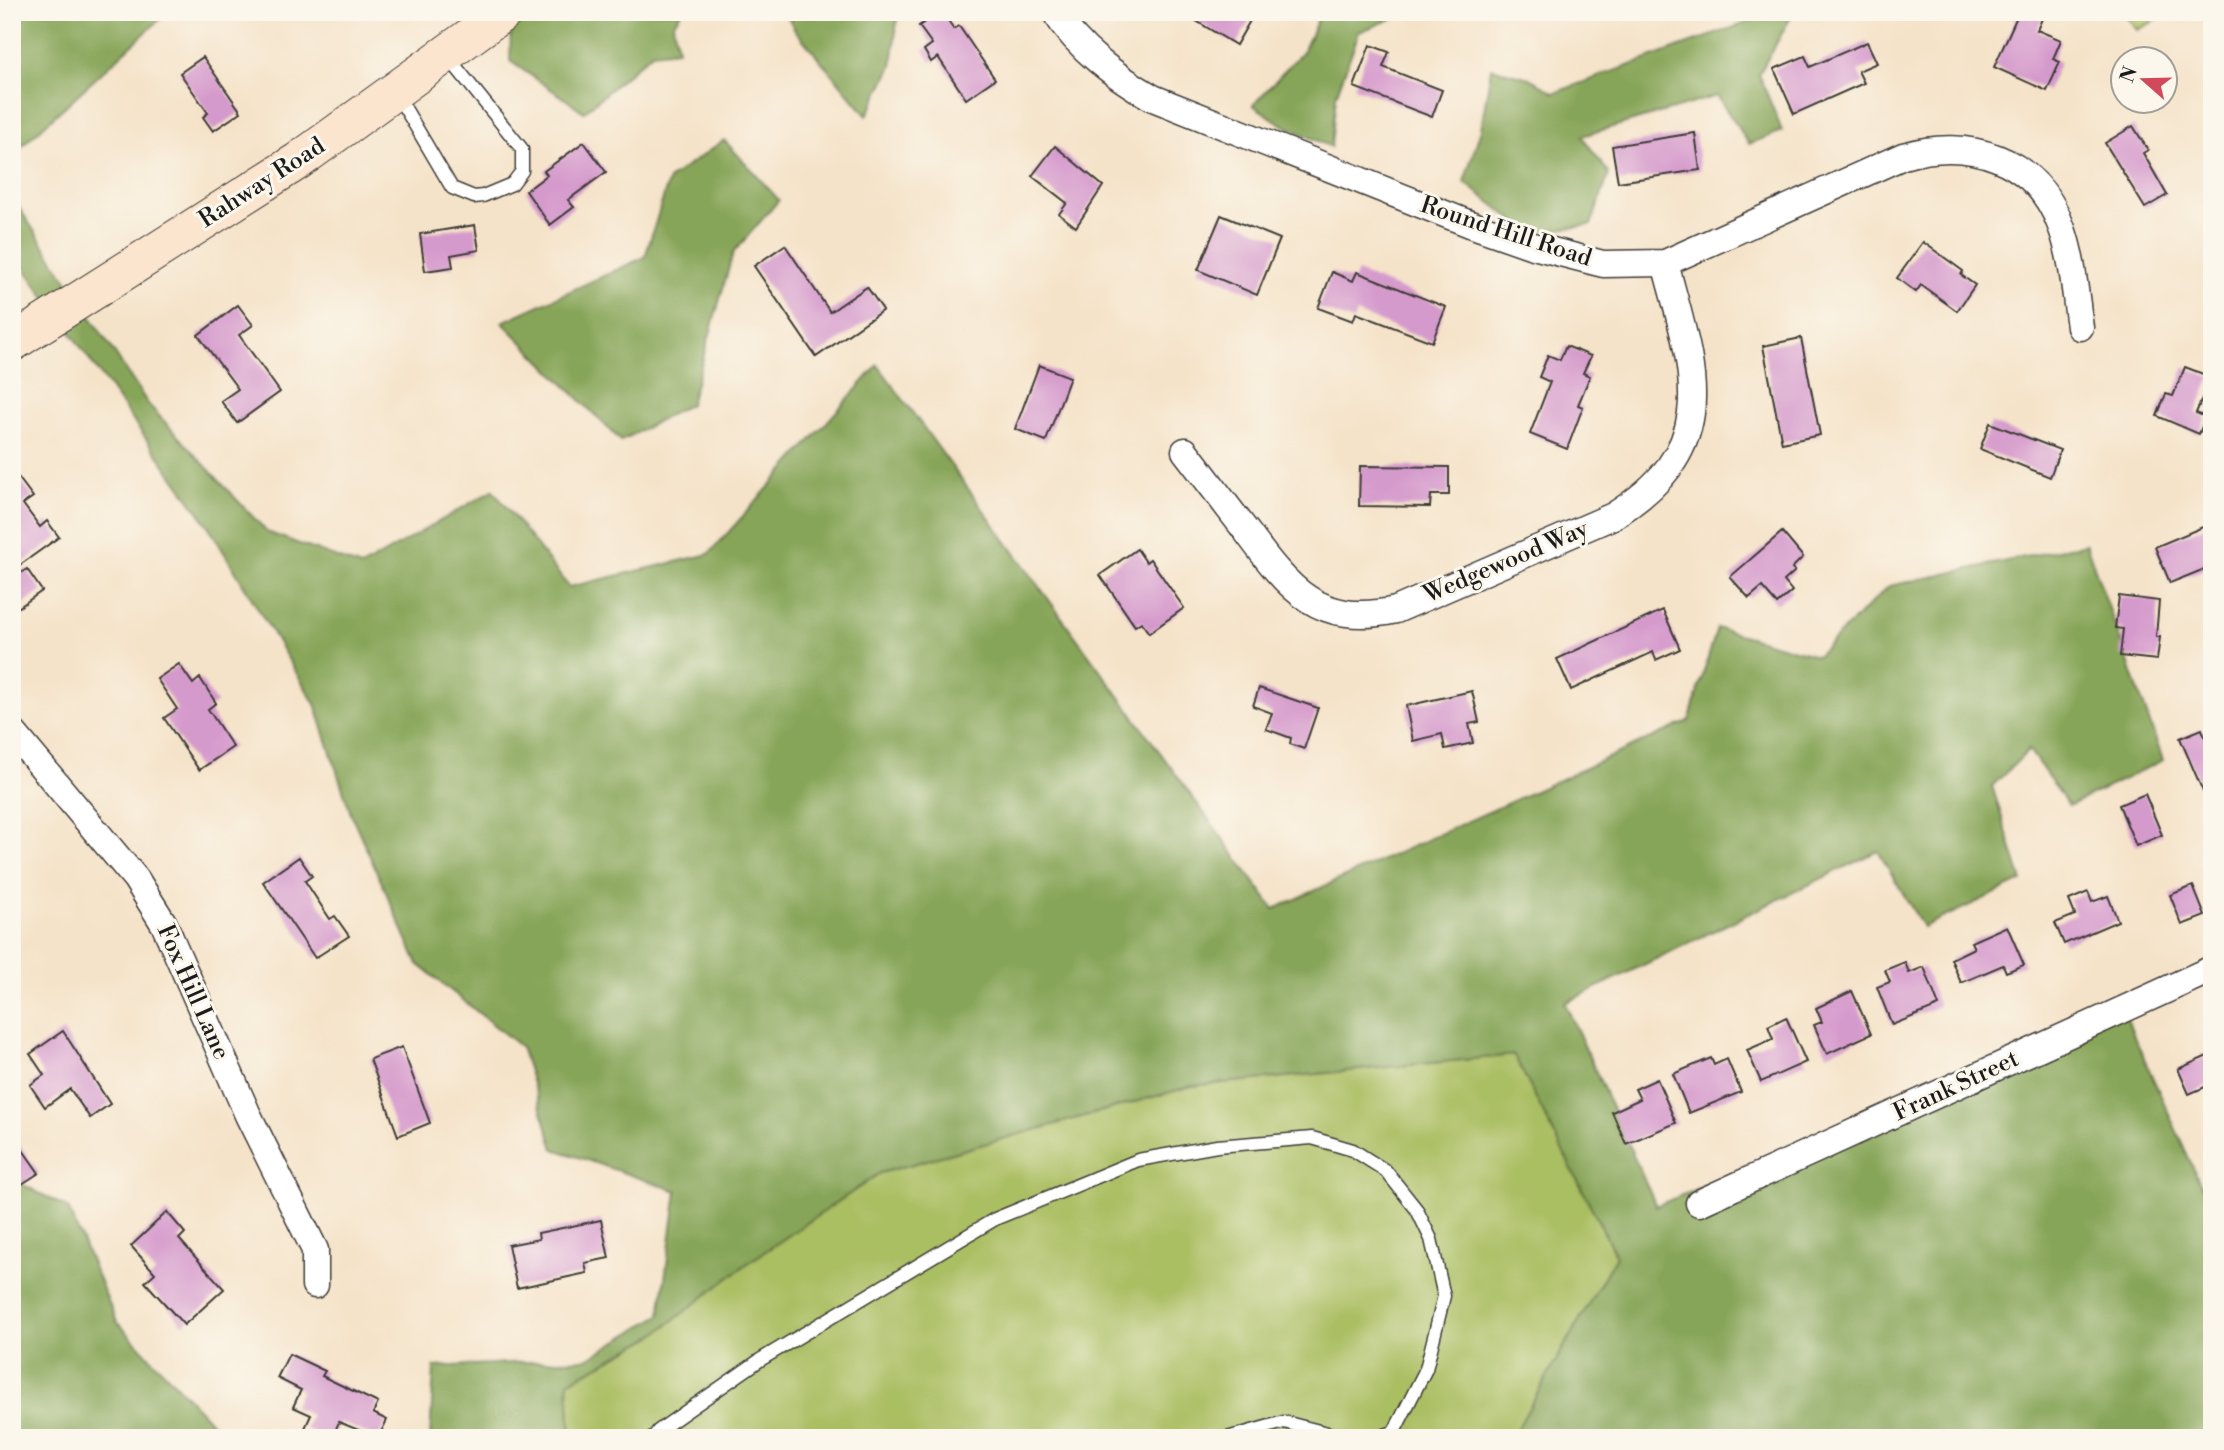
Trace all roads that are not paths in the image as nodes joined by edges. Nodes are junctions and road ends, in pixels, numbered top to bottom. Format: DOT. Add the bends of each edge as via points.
graph roads {
  1 [pos="504,12"];
  2 [pos="1055,12"];
  3 [pos="446,54"];
  4 [pos="396,92"];
  5 [pos="1665,263"];
  6 [pos="2080,327"];
  7 [pos="12,343"];
  8 [pos="1185,451"];
  9 [pos="12,731"];
  10 [pos="2212,969"];
  11 [pos="1699,1203"];
  12 [pos="315,1284"];
  13 [pos="1396,1435"];
  14 [pos="653,1438"];
  15 [pos="1227,1438"];
  16 [pos="1347,1438"];
  17 [pos="1375,1438"];
  1 -- 3 [label="street, Rahway Road"];
  2 -- 5 [label="street, Round Hill Road" via="1066,30 1110,71 1153,98 1533,246 1603,264"];
  3 -- 4 [label="street, Rahway Road"];
  3 -- 4 [label="lane" via="522,149 523,171 512,184 474,197 452,188"];
  4 -- 7 [label="street, Rahway Road" via="298,162"];
  5 -- 6 [label="street, Round Hill Road" via="1903,156 1932,148 1957,148 2007,163 2028,176 2048,200 2070,257"];
  5 -- 8 [label="street, Wedgewood Way" via="1695,394 1679,452 1662,478 1644,497 1613,516 1395,610 1340,612 1309,601 1291,588"];
  9 -- 12 [label="street, Fox Hill Lane" via="136,879 164,924 248,1115 315,1250"];
  10 -- 11 [label="street, Frank Street"];
  13 -- 14 [label="lane" via="1426,1369 1444,1296 1431,1239 1417,1210 1385,1171 1353,1150 1312,1138 1217,1146 1138,1160 995,1219 760,1360"];
  13 -- 17 [label="lane"];
  15 -- 16 [label="lane" via="1284,1422"];
}
